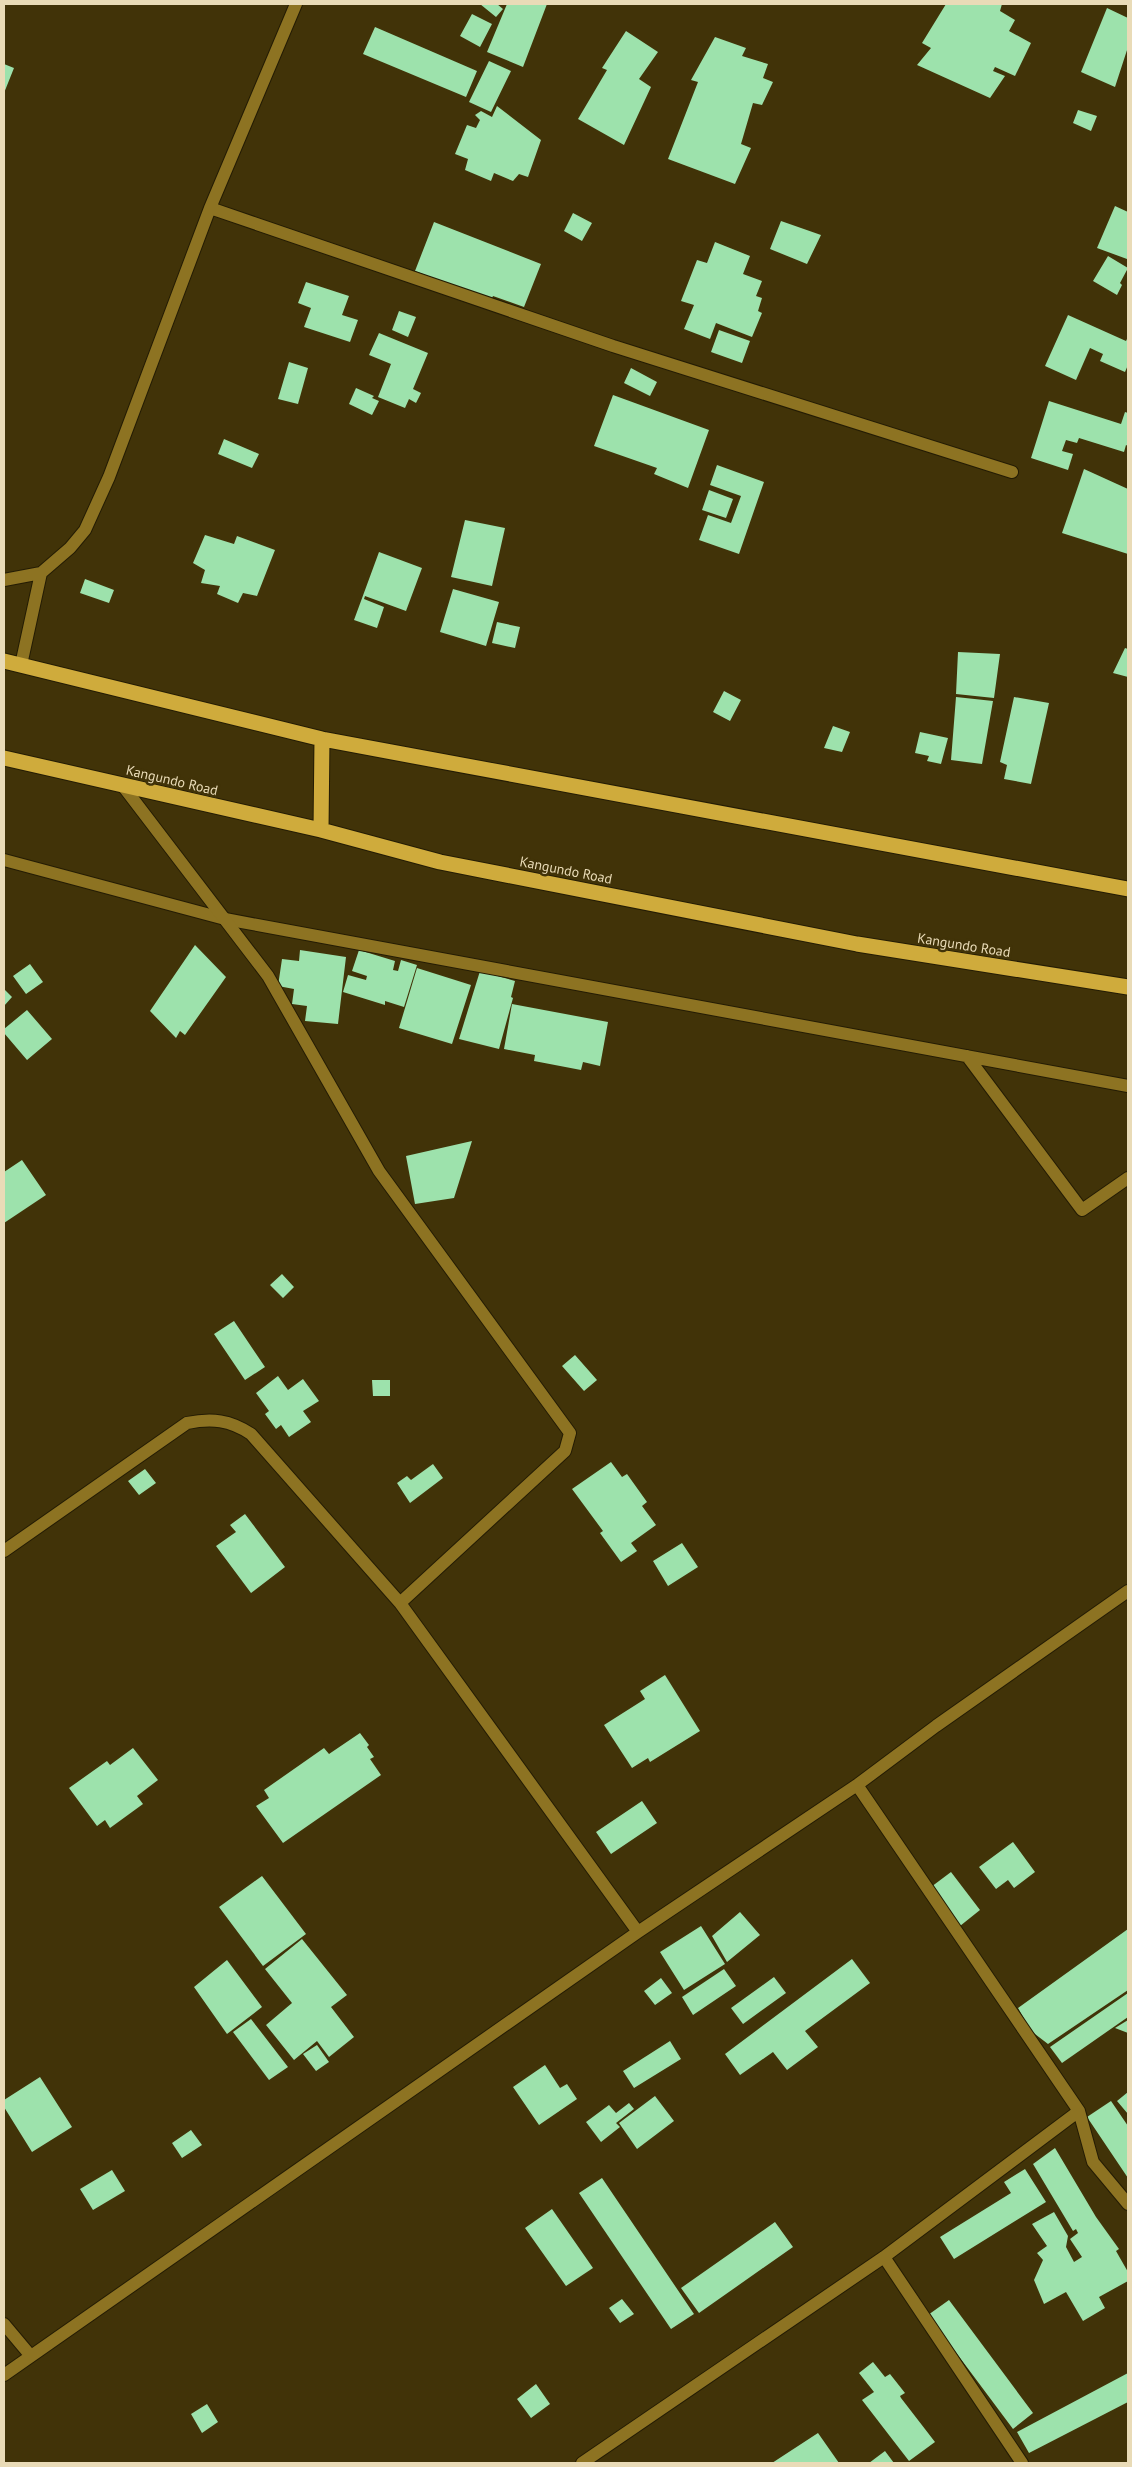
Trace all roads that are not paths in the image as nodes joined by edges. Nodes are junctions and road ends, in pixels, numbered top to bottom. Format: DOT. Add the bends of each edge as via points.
graph roads {
  1 [pos="296,4"];
  2 [pos="210,208"];
  3 [pos="1012,472"];
  4 [pos="41,574"];
  5 [pos="4,580"];
  6 [pos="4,661"];
  7 [pos="21,666"];
  8 [pos="322,739"];
  9 [pos="4,758"];
  10 [pos="123,786"];
  11 [pos="321,830"];
  12 [pos="4,860"];
  13 [pos="1128,889"];
  14 [pos="225,919"];
  15 [pos="1128,987"];
  16 [pos="967,1056"];
  17 [pos="1128,1086"];
  18 [pos="1128,1178"];
  19 [pos="4,1551"];
  20 [pos="1128,1591"];
  21 [pos="400,1602"];
  22 [pos="857,1785"];
  23 [pos="638,1932"];
  24 [pos="1079,2111"];
  25 [pos="1128,2204"];
  26 [pos="884,2257"];
  27 [pos="4,2324"];
  28 [pos="30,2355"];
  29 [pos="4,2374"];
  30 [pos="582,2463"];
  31 [pos="1022,2463"];
  1 -- 2 [label="street"];
  2 -- 3 [label="street" via="613,346"];
  2 -- 4 [label="street" via="109,477 85,530"];
  4 -- 5 [label="street"];
  4 -- 7 [label="street"];
  6 -- 7 [label="highway"];
  7 -- 8 [label="highway"];
  8 -- 11 [label="highway"];
  8 -- 13 [label="highway"];
  9 -- 10 [label="highway, Kangundo Road"];
  10 -- 11 [label="highway, Kangundo Road"];
  10 -- 14 [label="street"];
  11 -- 15 [label="highway, Kangundo Road" via="440,862 857,944"];
  12 -- 14 [label="street"];
  14 -- 16 [label="street"];
  14 -- 21 [label="street" via="268,976 379,1171 570,1433 566,1451"];
  16 -- 17 [label="street"];
  16 -- 18 [label="street" via="1082,1210"];
  19 -- 21 [label="street" via="188,1422 222,1420 251,1434"];
  20 -- 22 [label="street"];
  21 -- 23 [label="street"];
  22 -- 23 [label="street"];
  22 -- 24 [label="street"];
  23 -- 28 [label="street"];
  24 -- 25 [label="street" via="1092,2162"];
  24 -- 26 [label="street"];
  26 -- 30 [label="street"];
  26 -- 31 [label="street"];
  27 -- 28 [label="street"];
  28 -- 29 [label="street"];
}
